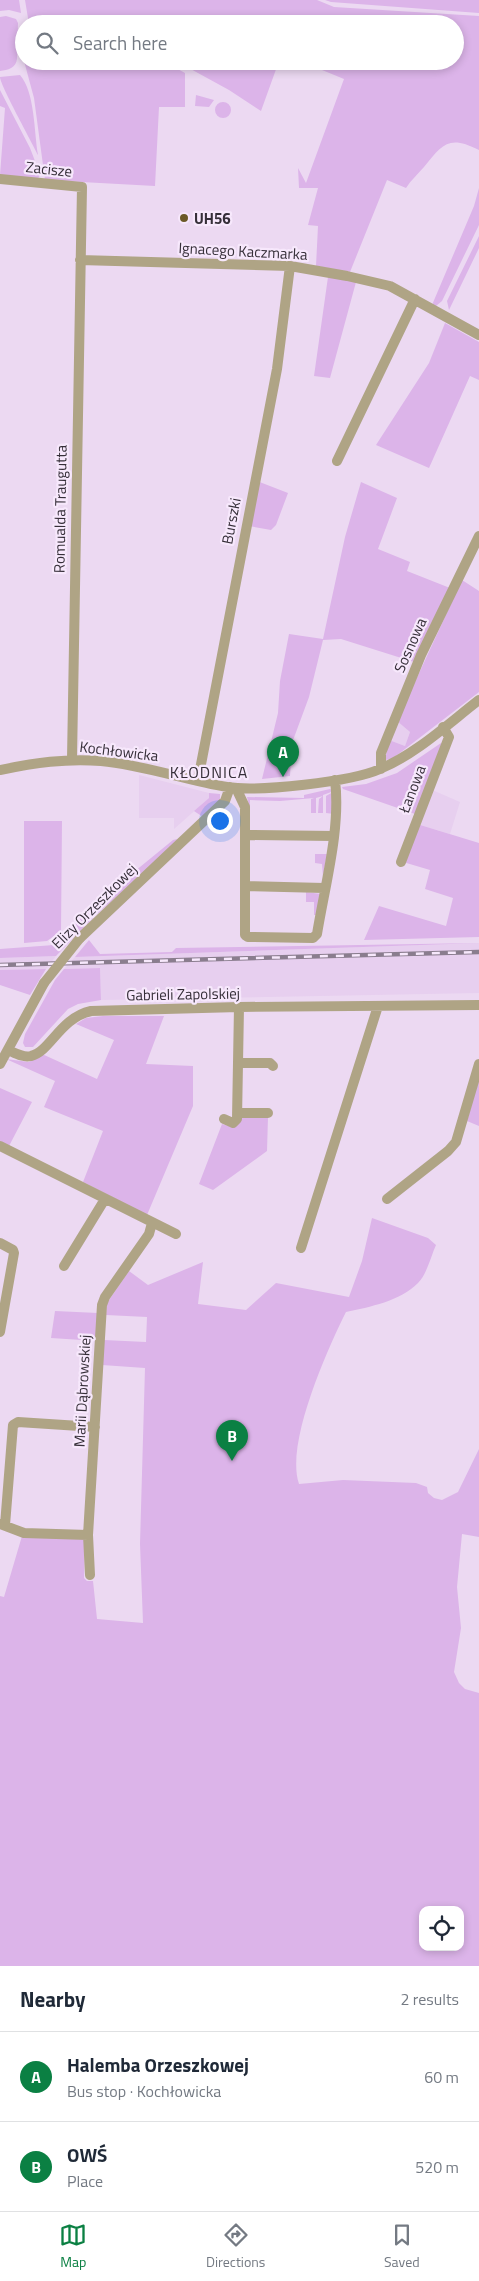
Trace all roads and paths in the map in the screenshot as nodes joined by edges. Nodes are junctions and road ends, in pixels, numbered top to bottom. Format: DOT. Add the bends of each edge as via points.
graph roads {
  1 [pos="0,179"];
  2 [pos="80,260"];
  3 [pos="290,266"];
  4 [pos="415,299"];
  5 [pos="479,336"];
  6 [pos="337,461"];
  7 [pos="479,536"];
  8 [pos="479,700"];
  9 [pos="443,727"];
  10 [pos="72,759"];
  11 [pos="381,769"];
  12 [pos="0,770"];
  13 [pos="198,780"];
  14 [pos="335,780"];
  15 [pos="233,787"];
  16 [pos="245,835"];
  17 [pos="333,836"];
  18 [pos="401,862"];
  19 [pos="245,886"];
  20 [pos="324,888"];
  21 [pos="479,1005"];
  22 [pos="378,1006"];
  23 [pos="238,1007"];
  24 [pos="8,1050"];
  25 [pos="238,1063"];
  26 [pos="0,1064"];
  27 [pos="479,1064"];
  28 [pos="273,1066"];
  29 [pos="237,1113"];
  30 [pos="268,1114"];
  31 [pos="224,1119"];
  32 [pos="0,1146"];
  33 [pos="105,1199"];
  34 [pos="388,1199"];
  35 [pos="152,1223"];
  36 [pos="176,1234"];
  37 [pos="0,1243"];
  38 [pos="301,1248"];
  39 [pos="64,1266"];
  40 [pos="0,1332"];
  41 [pos="95,1427"];
  42 [pos="3,1524"];
  43 [pos="88,1535"];
  44 [pos="90,1575"];
  1 -- 2 [label="street, Zacisze" via="82,187"];
  2 -- 3 [label="street, Ignacego Kaczmarka"];
  2 -- 10 [label="street, Romualda Traugutta"];
  3 -- 4 [label="street, Ignacego Kaczmarka" via="378,282"];
  3 -- 13 [label="street, Burszki" via="277,369"];
  4 -- 5 [label="street, Ignacego Kaczmarka"];
  4 -- 6 [label="street"];
  7 -- 11 [label="street, Sosnowa" via="421,655 381,753"];
  8 -- 9 [label="street, Kochłowicka"];
  9 -- 11 [label="street, Kochłowicka" via="393,764"];
  9 -- 18 [label="street, Łanowa" via="448,737"];
  10 -- 12 [label="street, Kochłowicka"];
  10 -- 13 [label="street, Kochłowicka" via="122,763"];
  11 -- 14 [label="street, Kochłowicka"];
  13 -- 15 [label="street, Kochłowicka"];
  14 -- 15 [label="street, Kochłowicka" via="261,788"];
  14 -- 17 [label="street" via="337,798"];
  15 -- 16 [label="street" via="245,807"];
  15 -- 24 [label="street, Elizy Orzeszkowej, bridge" via="225,801 80,938 44,983"];
  16 -- 17 [label="street"];
  16 -- 19 [label="street"];
  17 -- 20 [label="street"];
  19 -- 20 [label="street"];
  19 -- 20 [label="street" via="244,933 248,937 315,937"];
  21 -- 22 [label="street, Gabrieli Zapolskiej"];
  22 -- 23 [label="street, Gabrieli Zapolskiej"];
  22 -- 38 [label="street"];
  23 -- 24 [label="street, Gabrieli Zapolskiej" via="91,1011 72,1018 36,1054 23,1056"];
  23 -- 25 [label="street"];
  24 -- 26 [label="street, Elizy Orzeszkowej"];
  25 -- 28 [label="street" via="270,1062"];
  25 -- 29 [label="street"];
  27 -- 34 [label="street" via="456,1142"];
  29 -- 30 [label="street"];
  29 -- 31 [label="street" via="235,1122"];
  32 -- 33 [label="street"];
  33 -- 35 [label="street"];
  33 -- 39 [label="street"];
  35 -- 36 [label="street"];
  35 -- 41 [label="street, Marii Dąbrowskiej" via="149,1234 102,1305"];
  37 -- 40 [label="street" via="14,1253"];
  41 -- 42 [label="street" via="13,1424"];
  41 -- 43 [label="street, Marii Dąbrowskiej"];
  42 -- 43 [label="street" via="24,1533"];
  43 -- 44 [label="street, Marii Dąbrowskiej"];
}
